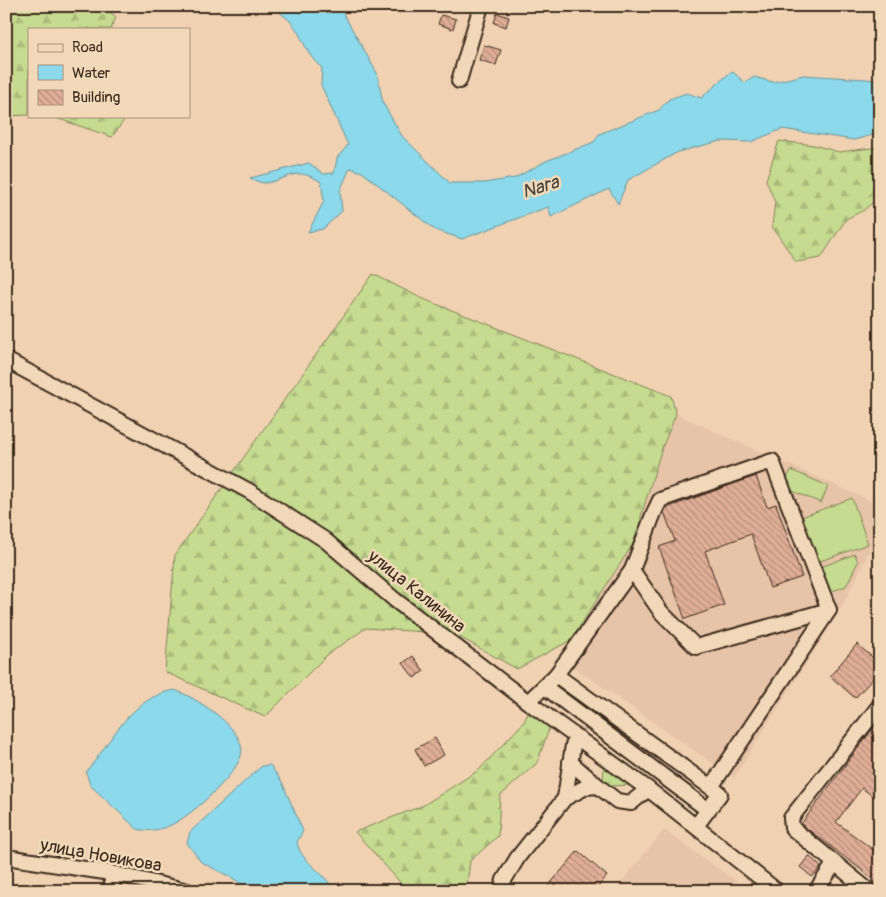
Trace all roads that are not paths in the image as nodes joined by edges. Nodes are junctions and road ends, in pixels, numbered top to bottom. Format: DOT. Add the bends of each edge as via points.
graph roads {
  1 [pos="481,6"];
  2 [pos="458,81"];
  3 [pos="6,360"];
  4 [pos="632,570"];
  5 [pos="829,610"];
  6 [pos="556,675"];
  7 [pos="545,687"];
  8 [pos="528,702"];
  9 [pos="880,705"];
  10 [pos="579,738"];
  11 [pos="570,762"];
  12 [pos="598,786"];
  13 [pos="711,787"];
  14 [pos="648,789"];
  15 [pos="565,798"];
  16 [pos="708,810"];
  17 [pos="696,826"];
  18 [pos="6,857"];
  19 [pos="834,864"];
  20 [pos="110,873"];
  21 [pos="113,891"];
  22 [pos="188,891"];
  23 [pos="501,891"];
  24 [pos="777,891"];
  25 [pos="816,891"];
  26 [pos="869,891"];
  1 -- 2 [label="street"];
  3 -- 8 [label="street, улица Калинина" via="276,507 325,540 396,600"];
  4 -- 5 [label="street" via="661,612 696,647"];
  4 -- 5 [label="street" via="660,500 772,461"];
  4 -- 6 [label="street"];
  5 -- 13 [label="street"];
  6 -- 7 [label="street"];
  6 -- 13 [label="street"];
  7 -- 8 [label="street"];
  7 -- 16 [label="street"];
  8 -- 10 [label="street, улица Калинина"];
  9 -- 19 [label="street" via="791,818 792,828"];
  10 -- 11 [label="street" via="573,745"];
  10 -- 14 [label="street, улица Калинина"];
  11 -- 12 [label="street"];
  11 -- 15 [label="street"];
  12 -- 14 [label="street" via="617,801 631,803"];
  12 -- 15 [label="street"];
  13 -- 16 [label="street" via="720,794"];
  14 -- 17 [label="street, улица Калинина"];
  15 -- 23 [label="street" via="518,857"];
  16 -- 17 [label="street"];
  17 -- 24 [label="street, улица Калинина"];
  18 -- 20 [label="street, улица Новикова"];
  19 -- 25 [label="street"];
  19 -- 26 [label="street"];
  20 -- 21 [label="street"];
  20 -- 22 [label="street, улица Новикова"];
}
